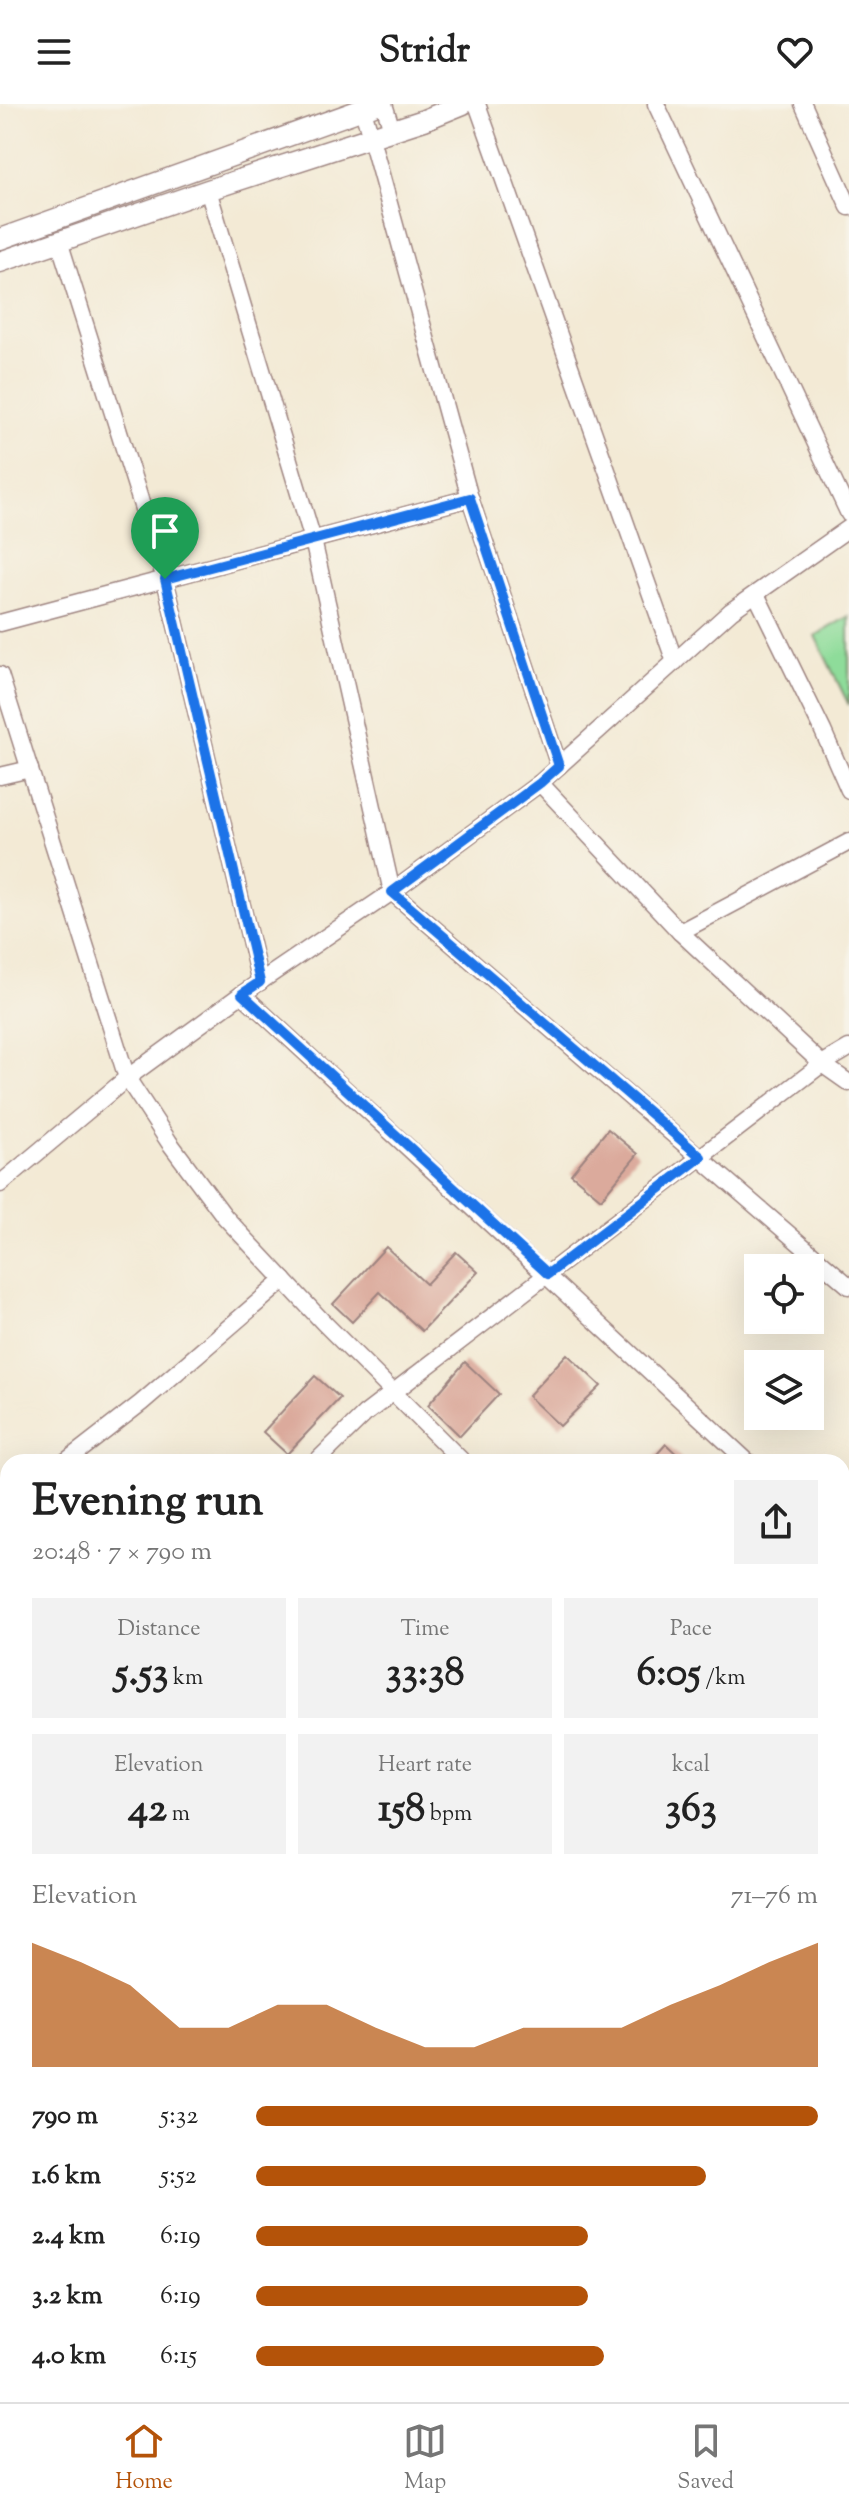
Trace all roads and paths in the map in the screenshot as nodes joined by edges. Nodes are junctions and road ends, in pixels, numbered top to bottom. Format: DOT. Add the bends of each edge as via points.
graph roads {
  1 [pos="384,104"];
  2 [pos="463,104"];
  3 [pos="477,104"];
  4 [pos="656,104"];
  5 [pos="803,104"];
  6 [pos="370,107"];
  7 [pos="392,130"];
  8 [pos="372,137"];
  9 [pos="208,190"];
  10 [pos="849,207"];
  11 [pos="0,239"];
  12 [pos="59,241"];
  13 [pos="0,262"];
  14 [pos="470,498"];
  15 [pos="849,514"];
  16 [pos="849,528"];
  17 [pos="313,540"];
  18 [pos="165,579"];
  19 [pos="756,594"];
  20 [pos="0,623"];
  21 [pos="675,662"];
  22 [pos="0,675"];
  23 [pos="559,766"];
  24 [pos="30,769"];
  25 [pos="0,776"];
  26 [pos="540,783"];
  27 [pos="849,790"];
  28 [pos="849,842"];
  29 [pos="392,892"];
  30 [pos="680,932"];
  31 [pos="260,982"];
  32 [pos="242,994"];
  33 [pos="849,1048"];
  34 [pos="822,1064"];
  35 [pos="127,1078"];
  36 [pos="849,1083"];
  37 [pos="701,1157"];
  38 [pos="0,1184"];
  39 [pos="548,1274"];
  40 [pos="284,1280"];
  41 [pos="849,1286"];
  42 [pos="393,1393"];
  43 [pos="75,1454"];
  44 [pos="324,1454"];
  45 [pos="455,1454"];
  46 [pos="739,1454"];
  1 -- 7 [label="street"];
  2 -- 7 [label="street"];
  3 -- 21 [label="street"];
  4 -- 15 [label="street"];
  5 -- 10 [label="street"];
  6 -- 8 [label="street"];
  6 -- 11 [label="street"];
  7 -- 8 [label="street"];
  8 -- 9 [label="street"];
  8 -- 14 [label="street"];
  9 -- 12 [label="street"];
  9 -- 17 [label="street"];
  12 -- 13 [label="street"];
  12 -- 18 [label="street"];
  14 -- 17 [label="street"];
  14 -- 23 [label="street"];
  16 -- 19 [label="street"];
  17 -- 18 [label="street"];
  17 -- 29 [label="street"];
  18 -- 20 [label="street"];
  18 -- 31 [label="street"];
  19 -- 21 [label="street"];
  19 -- 27 [label="street"];
  21 -- 23 [label="street"];
  22 -- 24 [label="street"];
  23 -- 26 [label="street"];
  24 -- 25 [label="street"];
  24 -- 35 [label="street"];
  26 -- 29 [label="street"];
  26 -- 30 [label="street"];
  28 -- 30 [label="street"];
  29 -- 31 [label="street"];
  29 -- 37 [label="street"];
  30 -- 34 [label="street"];
  31 -- 32 [label="street"];
  32 -- 35 [label="street"];
  32 -- 39 [label="street"];
  33 -- 34 [label="street"];
  34 -- 36 [label="street"];
  34 -- 37 [label="street"];
  35 -- 38 [label="street"];
  35 -- 40 [label="street" via="225,1217"];
  37 -- 39 [label="street"];
  37 -- 41 [label="street"];
  39 -- 42 [label="street"];
  39 -- 46 [label="street"];
  40 -- 42 [label="street"];
  40 -- 43 [label="street"];
  42 -- 44 [label="street"];
  42 -- 45 [label="street"];
}
